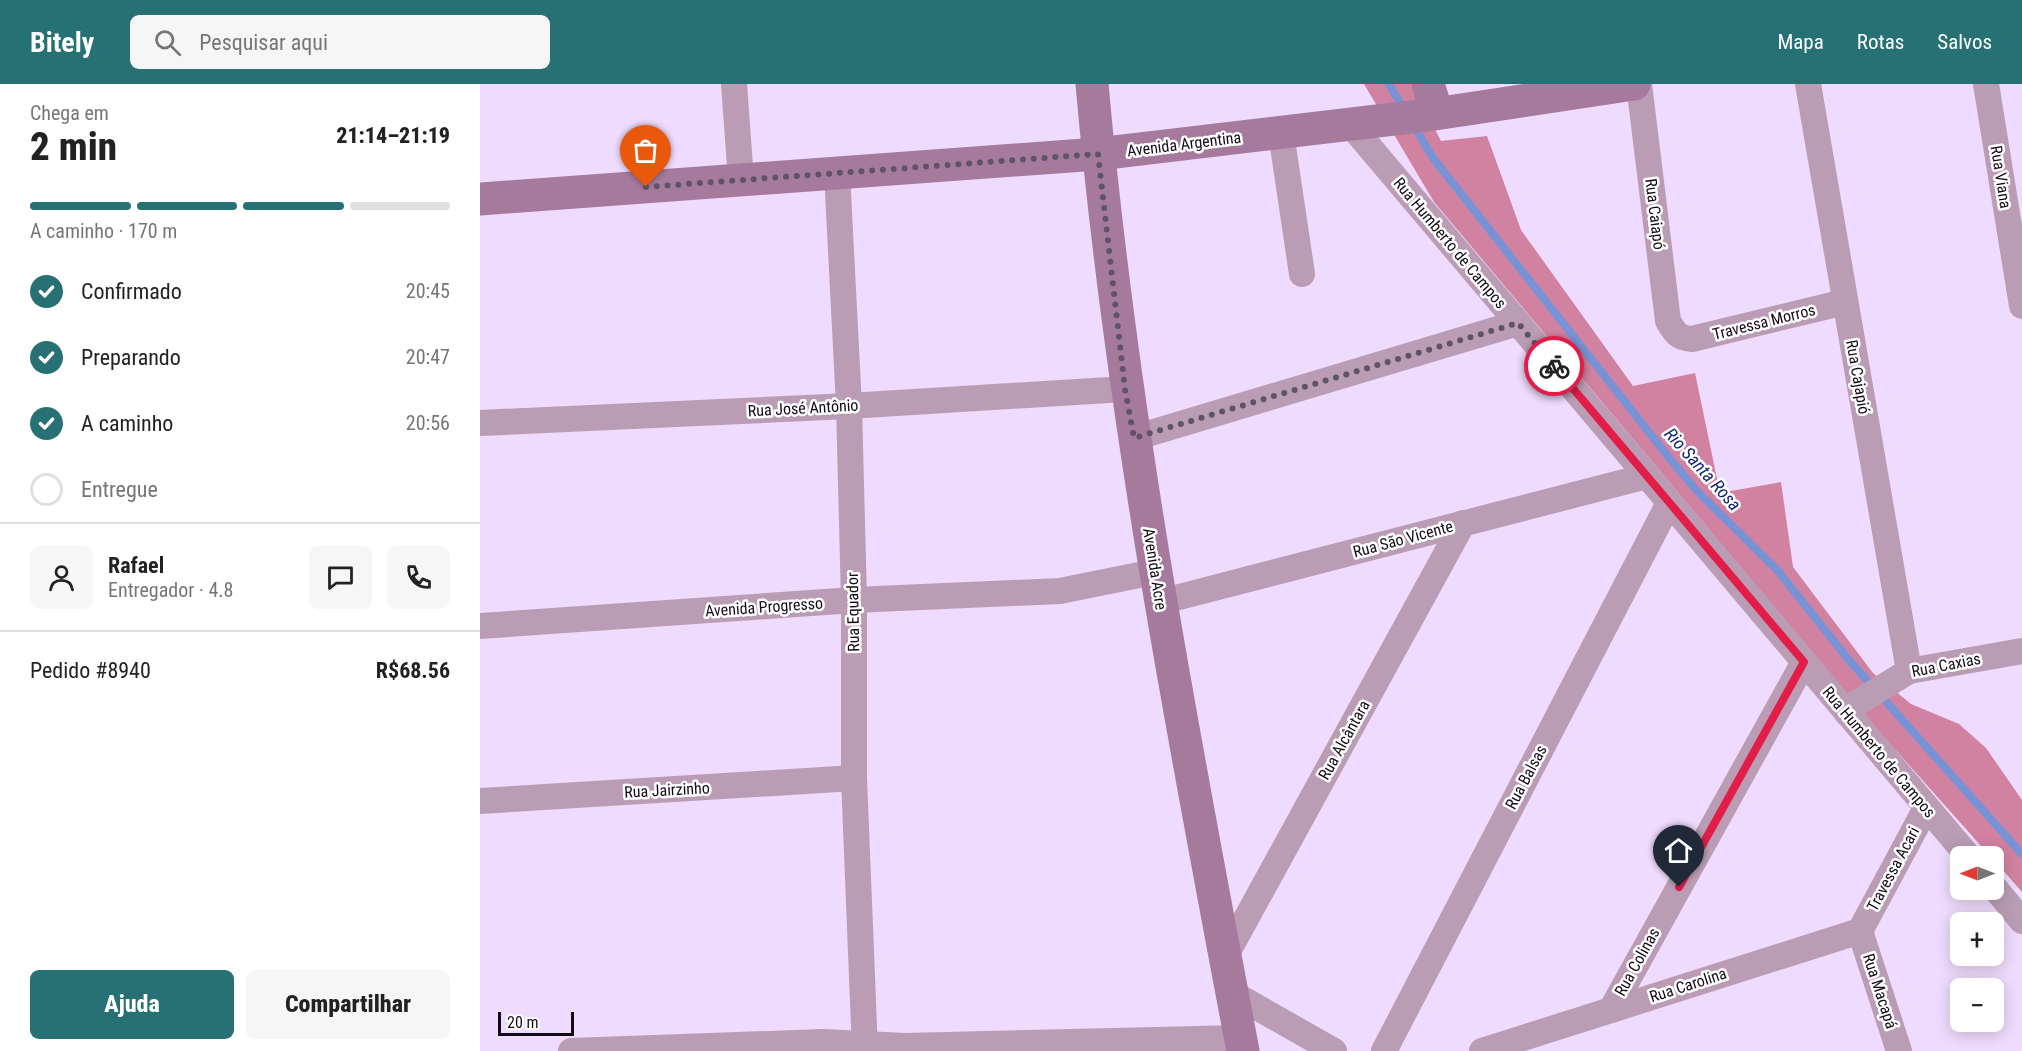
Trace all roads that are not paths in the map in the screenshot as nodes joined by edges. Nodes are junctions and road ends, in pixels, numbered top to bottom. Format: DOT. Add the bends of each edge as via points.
graph roads {
  1 [pos="734,84"];
  2 [pos="1092,84"];
  3 [pos="1634,84"];
  4 [pos="1639,84"];
  5 [pos="1808,84"];
  6 [pos="1986,84"];
  7 [pos="1431,104"];
  8 [pos="1365,123"];
  9 [pos="1281,132"];
  10 [pos="1098,154"];
  11 [pos="837,173"];
  12 [pos="741,180"];
  13 [pos="480,199"];
  14 [pos="2017,249"];
  15 [pos="1302,274"];
  16 [pos="1845,302"];
  17 [pos="2022,306"];
  18 [pos="1518,323"];
  19 [pos="1682,339"];
  20 [pos="1125,389"];
  21 [pos="849,406"];
  22 [pos="480,423"];
  23 [pos="1134,438"];
  24 [pos="1647,476"];
  25 [pos="1669,503"];
  26 [pos="1463,523"];
  27 [pos="1157,587"];
  28 [pos="854,600"];
  29 [pos="480,627"];
  30 [pos="2022,651"];
  31 [pos="1804,662"];
  32 [pos="1903,673"];
  33 [pos="1852,708"];
  34 [pos="854,778"];
  35 [pos="480,801"];
  36 [pos="1926,808"];
  37 [pos="1959,846"];
  38 [pos="2004,899"];
  39 [pos="2022,921"];
  40 [pos="1860,931"];
  41 [pos="1226,957"];
  42 [pos="1232,993"];
  43 [pos="1611,1010"];
  44 [pos="1242,1044"];
  45 [pos="865,1048"];
  46 [pos="571,1051"];
  47 [pos="1334,1051"];
  48 [pos="1384,1051"];
  49 [pos="1482,1051"];
  50 [pos="1899,1051"];
  1 -- 12 [label="street"];
  2 -- 10 [label="street, Avenida Acre"];
  3 -- 7 [label="street, Avenida Argentina"];
  4 -- 19 [label="street, Rua Caiapó" via="1668,321"];
  5 -- 16 [label="street, Rua Cajapió"];
  6 -- 14 [label="street, Rua Viana"];
  7 -- 8 [label="street, Avenida Argentina"];
  8 -- 9 [label="street, Avenida Argentina"];
  8 -- 18 [label="street, Rua Humberto de Campos"];
  9 -- 10 [label="street, Avenida Argentina"];
  9 -- 15 [label="street"];
  10 -- 11 [label="street, Avenida Argentina"];
  10 -- 20 [label="street, Avenida Acre"];
  11 -- 12 [label="street, Avenida Argentina"];
  11 -- 21 [label="street, Rua Equador"];
  12 -- 13 [label="street, Avenida Argentina"];
  14 -- 17 [label="street, Rua Viana"];
  16 -- 19 [label="street, Travessa Morros"];
  16 -- 32 [label="street, Rua Cajapió"];
  18 -- 23 [label="street"];
  18 -- 24 [label="street, Rua Humberto de Campos"];
  20 -- 21 [label="street, Rua José Antônio"];
  20 -- 23 [label="street, Avenida Acre"];
  21 -- 22 [label="street, Rua José Antônio"];
  21 -- 28 [label="street, Rua Equador"];
  23 -- 27 [label="street, Avenida Acre"];
  24 -- 25 [label="street, Rua Humberto de Campos"];
  24 -- 26 [label="street, Rua São Vicente"];
  25 -- 31 [label="street, Rua Humberto de Campos"];
  25 -- 48 [label="street, Rua Balsas"];
  26 -- 27 [label="street, Rua São Vicente"];
  26 -- 41 [label="street, Rua Alcântara"];
  27 -- 28 [label="street, Avenida Progresso"];
  27 -- 41 [label="street, Avenida Acre"];
  28 -- 29 [label="street, Avenida Progresso"];
  28 -- 34 [label="street, Rua Equador"];
  30 -- 32 [label="street, Rua Caxias"];
  31 -- 33 [label="street, Rua Humberto de Campos"];
  31 -- 43 [label="street, Rua Colinas"];
  32 -- 33 [label="street, Rua Caxias"];
  33 -- 36 [label="street, Rua Humberto de Campos"];
  34 -- 35 [label="street, Rua Jairzinho"];
  34 -- 45 [label="street, Rua Equador"];
  36 -- 37 [label="street, Rua Humberto de Campos"];
  36 -- 40 [label="street, Travessa Acari"];
  38 -- 39 [label="street"];
  40 -- 43 [label="street, Rua Carolina"];
  40 -- 50 [label="street, Rua Macapá"];
  41 -- 42 [label="street, Avenida Acre"];
  42 -- 44 [label="street, Avenida Acre"];
  42 -- 47 [label="street"];
  43 -- 49 [label="street, Rua Carolina"];
  44 -- 45 [label="street"];
  45 -- 46 [label="street" via="823,1042"];
}
